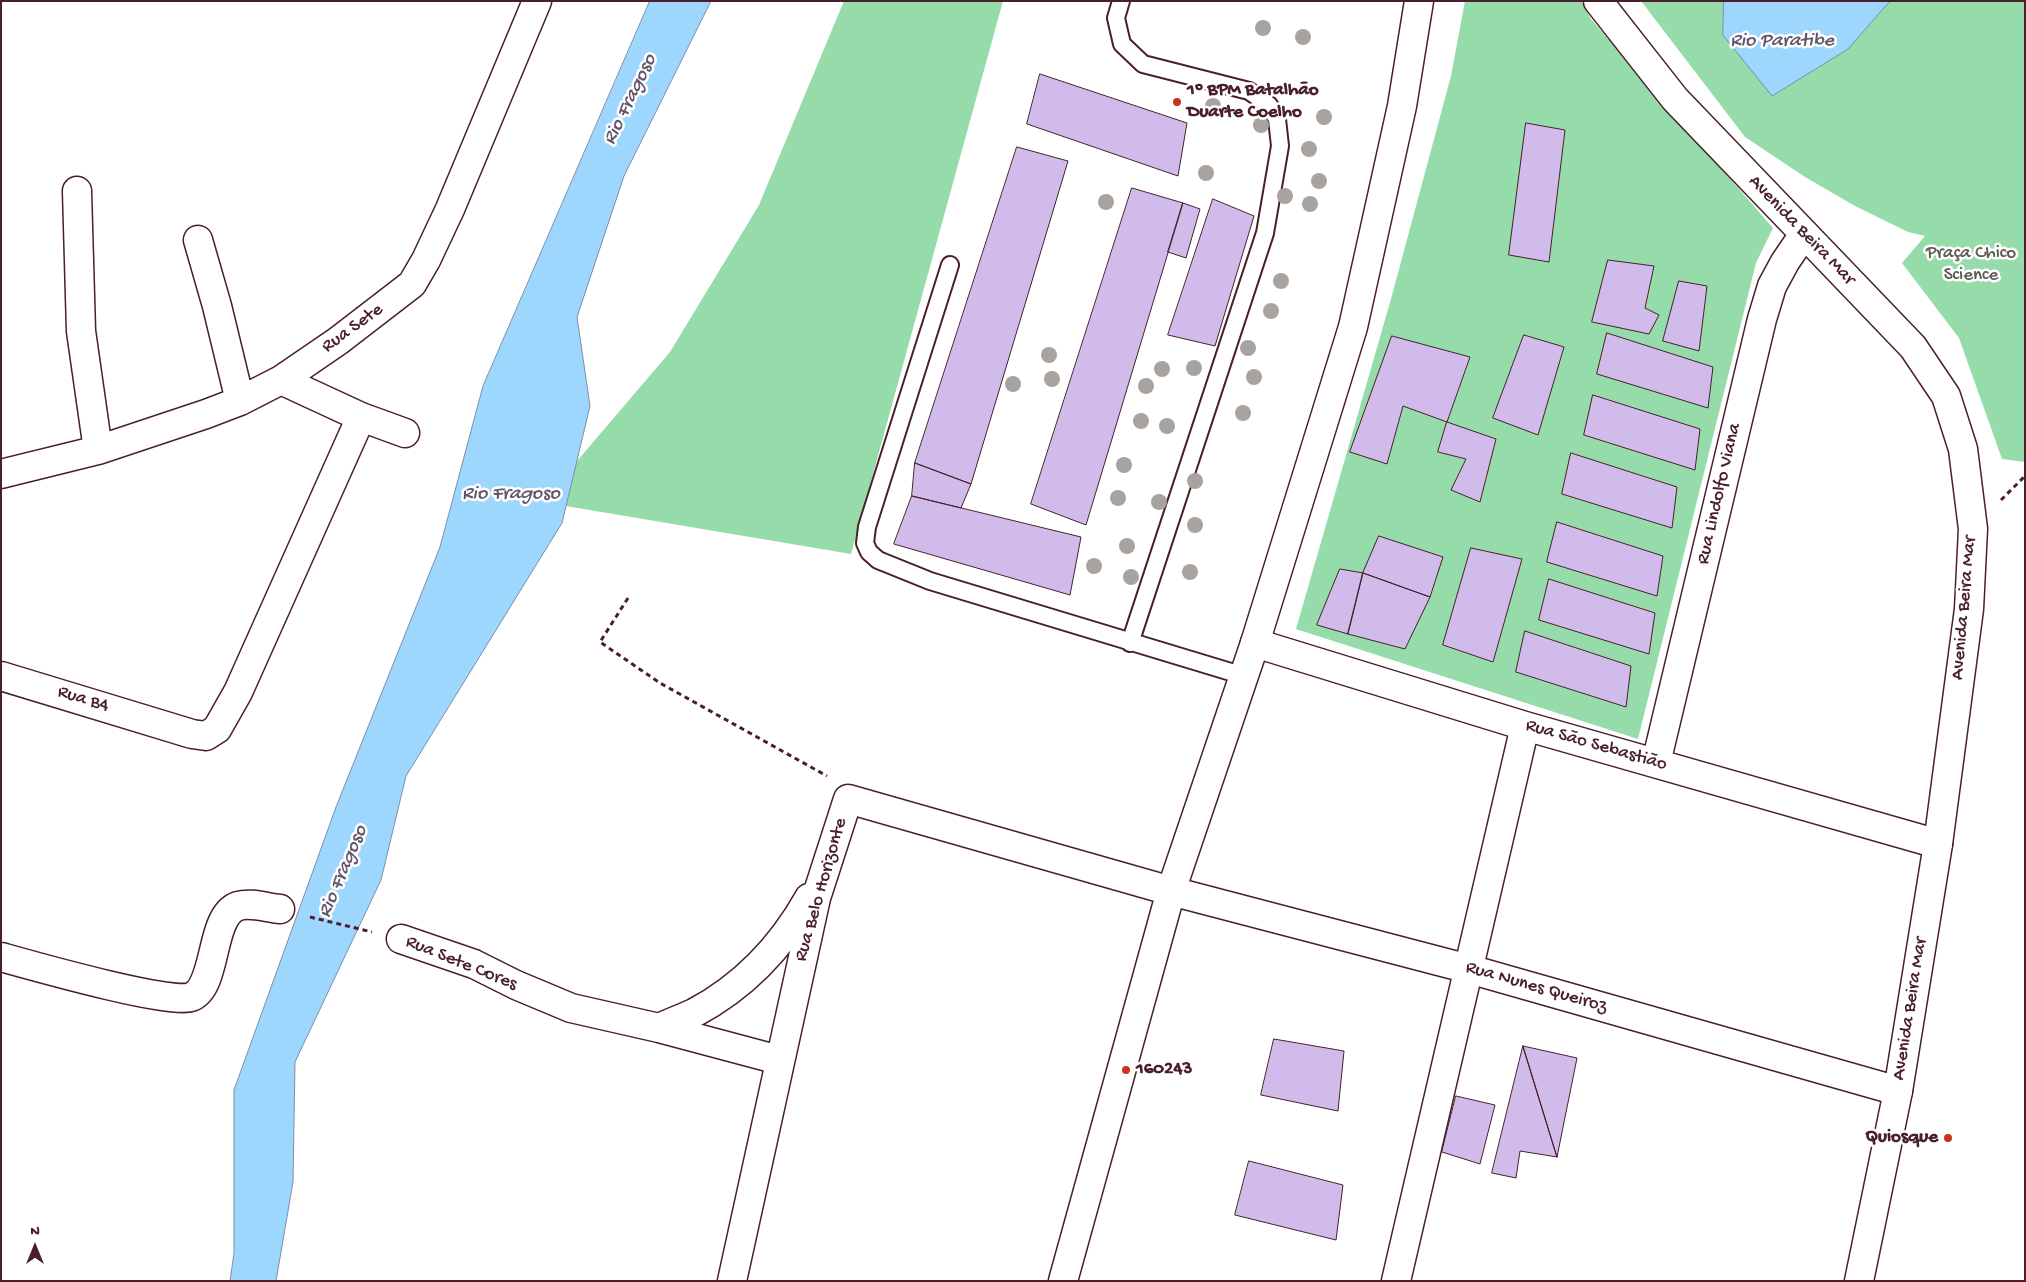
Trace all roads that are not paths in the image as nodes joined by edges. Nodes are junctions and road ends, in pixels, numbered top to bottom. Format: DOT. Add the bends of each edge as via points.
graph roads {
  1 [pos="537,1"];
  2 [pos="1121,1"];
  3 [pos="1408,1"];
  4 [pos="1598,1"];
  5 [pos="1417,14"];
  6 [pos="77,190"];
  7 [pos="1804,234"];
  8 [pos="198,240"];
  9 [pos="950,265"];
  10 [pos="281,380"];
  11 [pos="240,401"];
  12 [pos="361,417"];
  13 [pos="405,433"];
  14 [pos="98,450"];
  15 [pos="1,474"];
  16 [pos="1130,643"];
  17 [pos="1255,643"];
  18 [pos="1,676"];
  19 [pos="1244,676"];
  20 [pos="1525,726"];
  21 [pos="1656,763"];
  22 [pos="1938,844"];
  23 [pos="824,872"];
  24 [pos="1172,891"];
  25 [pos="280,910"];
  26 [pos="401,939"];
  27 [pos="1,957"];
  28 [pos="1469,969"];
  29 [pos="659,1028"];
  30 [pos="779,1060"];
  31 [pos="1898,1091"];
  32 [pos="732,1281"];
  33 [pos="1063,1281"];
  34 [pos="1396,1281"];
  35 [pos="1859,1281"];
  1 -- 10 [label="street, Rua Sete" via="450,209 412,284"];
  2 -- 16 [label="lane" via="1116,18 1122,44 1143,64 1249,91 1269,105 1276,119 1280,146 1265,233"];
  3 -- 5 [label="lane"];
  4 -- 7 [label="street, Avenida Beira Mar" via="1675,99"];
  5 -- 17 [label="street" via="1402,106 1353,327"];
  6 -- 14 [label="street" via="80,331"];
  7 -- 21 [label="street, Rua Lindolfo Viana" via="1772,286 1762,319"];
  7 -- 22 [label="street, Avenida Beira Mar" via="1913,347 1946,396 1963,449 1973,530 1969,609"];
  8 -- 11 [label="street"];
  9 -- 16 [label="lane" via="870,518 865,543 869,552 878,560 930,581"];
  10 -- 11 [label="street, Rua Sete"];
  10 -- 12 [label="street"];
  11 -- 14 [label="street, Rua Sete"];
  12 -- 13 [label="street"];
  12 -- 18 [label="street, Rua B4" via="238,692 217,729 206,736 192,734"];
  14 -- 15 [label="street, Rua Sete"];
  16 -- 19 [label="lane"];
  17 -- 19 [label="street"];
  17 -- 20 [label="street, Rua São Sebastião"];
  19 -- 24 [label="street"];
  20 -- 21 [label="street, Rua São Sebastião"];
  20 -- 28 [label="street"];
  21 -- 22 [label="street, Rua São Sebastião"];
  22 -- 31 [label="street, Avenida Beira Mar"];
  23 -- 24 [label="street, Rua Belo Horizonte" via="848,799"];
  23 -- 29 [label="street" via="782,939 756,968 727,992"];
  23 -- 30 [label="street, Rua Belo Horizonte"];
  24 -- 28 [label="street, Rua Nunes Queiroz"];
  24 -- 33 [label="street"];
  25 -- 27 [label="street" via="240,906 231,910 221,926 202,989 191,998 166,997"];
  26 -- 29 [label="street, Rua Sete Cores" via="474,964 571,1008"];
  28 -- 31 [label="street, Rua Nunes Queiroz"];
  28 -- 34 [label="street"];
  29 -- 30 [label="street, Rua Sete Cores"];
  30 -- 32 [label="street, Rua Belo Horizonte"];
  31 -- 35 [label="street, Avenida Beira Mar"];
}
